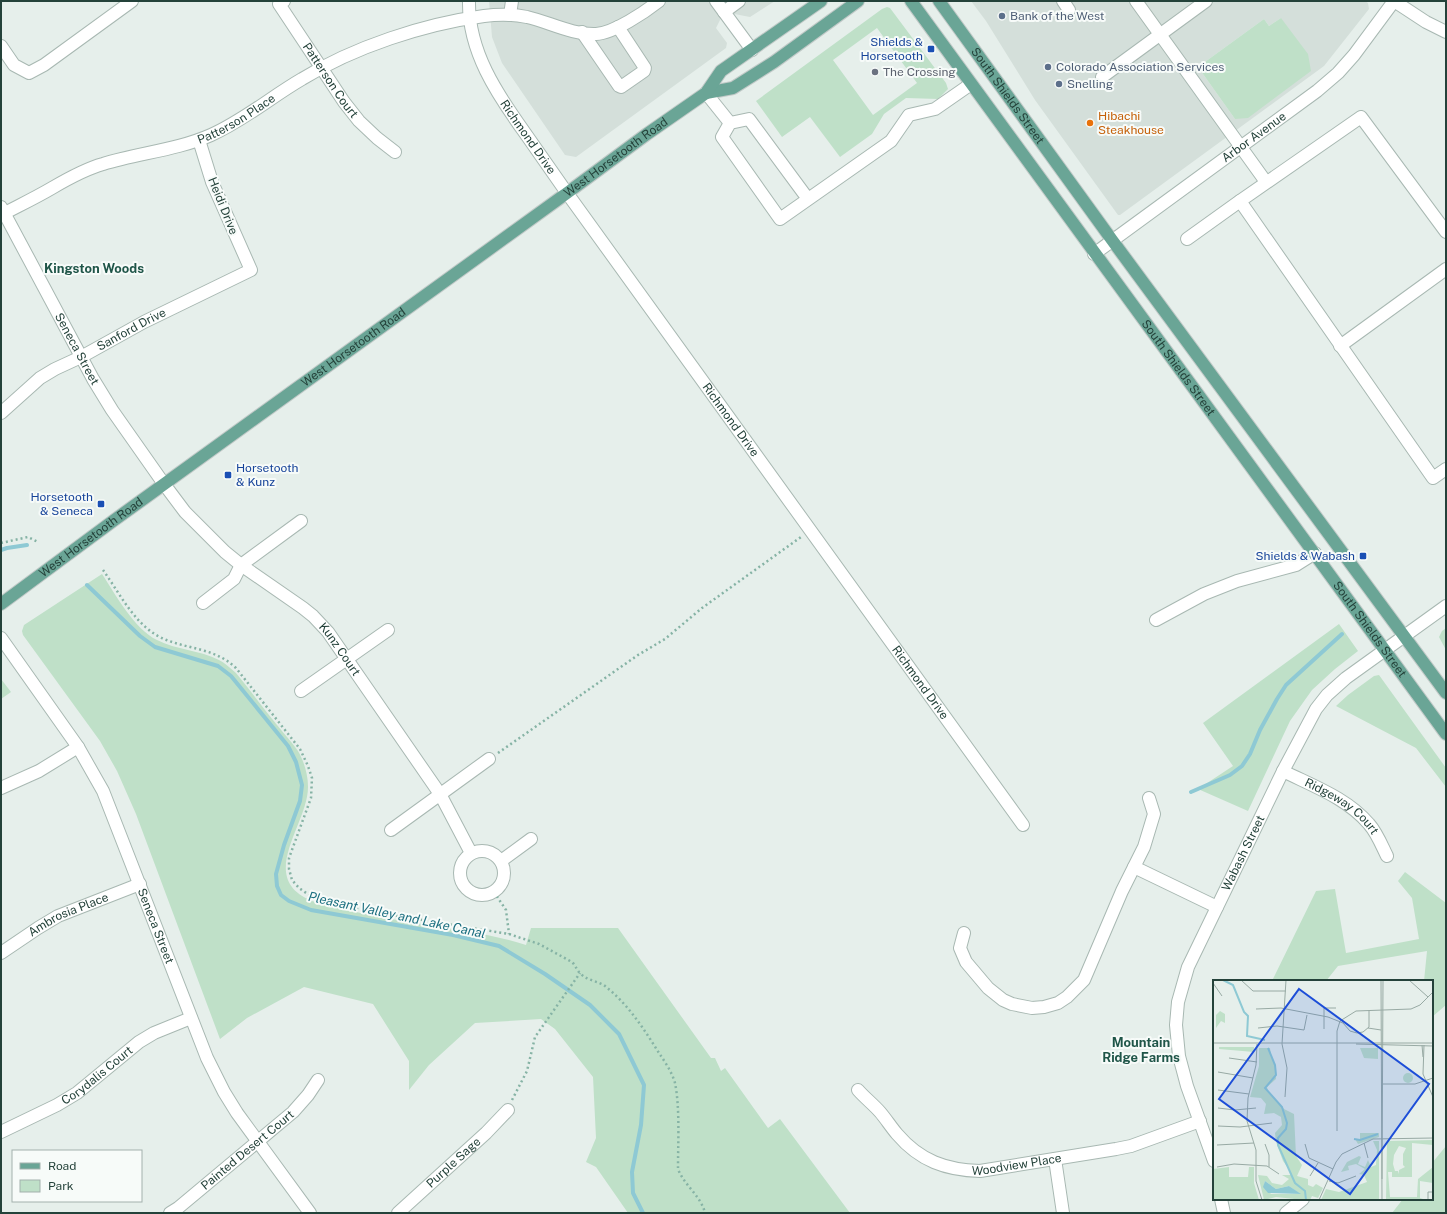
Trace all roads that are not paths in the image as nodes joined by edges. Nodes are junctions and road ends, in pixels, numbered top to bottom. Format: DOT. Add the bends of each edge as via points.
graph roads {
  1 [pos="132,1"];
  2 [pos="284,1"];
  3 [pos="469,1"];
  4 [pos="512,1"];
  5 [pos="659,1"];
  6 [pos="716,1"];
  7 [pos="739,1"];
  8 [pos="821,1"];
  9 [pos="858,1"];
  10 [pos="911,1"];
  11 [pos="939,1"];
  12 [pos="1136,1"];
  13 [pos="1206,1"];
  14 [pos="1394,1"];
  15 [pos="724,12"];
  16 [pos="510,15"];
  17 [pos="469,18"];
  18 [pos="618,27"];
  19 [pos="582,32"];
  20 [pos="1446,32"];
  21 [pos="1160,34"];
  22 [pos="1,46"];
  23 [pos="752,50"];
  24 [pos="322,68"];
  25 [pos="1102,77"];
  26 [pos="971,84"];
  27 [pos="706,93"];
  28 [pos="730,123"];
  29 [pos="199,140"];
  30 [pos="1241,146"];
  31 [pos="394,152"];
  32 [pos="1266,182"];
  33 [pos="567,193"];
  34 [pos="808,199"];
  35 [pos="1240,201"];
  36 [pos="2,212"];
  37 [pos="1446,232"];
  38 [pos="1187,239"];
  39 [pos="1112,240"];
  40 [pos="1094,254"];
  41 [pos="1446,269"];
  42 [pos="250,270"];
  43 [pos="1340,346"];
  44 [pos="81,356"];
  45 [pos="1,413"];
  46 [pos="1446,469"];
  47 [pos="164,484"];
  48 [pos="301,521"];
  49 [pos="1315,553"];
  50 [pos="241,565"];
  51 [pos="203,603"];
  52 [pos="1,604"];
  53 [pos="1446,606"];
  54 [pos="1156,620"];
  55 [pos="388,630"];
  56 [pos="1404,636"];
  57 [pos="1,638"];
  58 [pos="1386,650"];
  59 [pos="346,659"];
  60 [pos="301,691"];
  61 [pos="1446,694"];
  62 [pos="1446,734"];
  63 [pos="78,747"];
  64 [pos="489,759"];
  65 [pos="1283,771"];
  66 [pos="1,788"];
  67 [pos="440,794"];
  68 [pos="1149,798"];
  69 [pos="1023,825"];
  70 [pos="391,830"];
  71 [pos="531,839"];
  72 [pos="471,854"];
  73 [pos="1387,856"];
  74 [pos="501,861"];
  75 [pos="1134,867"];
  76 [pos="140,884"];
  77 [pos="1217,907"];
  78 [pos="964,932"];
  79 [pos="1,953"];
  80 [pos="191,1018"];
  81 [pos="318,1080"];
  82 [pos="858,1090"];
  83 [pos="508,1110"];
  84 [pos="1200,1121"];
  85 [pos="1,1132"];
  86 [pos="258,1142"];
  87 [pos="1213,1158"];
  88 [pos="1055,1159"];
  89 [pos="1221,1200"];
  90 [pos="1302,1200"];
  91 [pos="170,1213"];
  92 [pos="310,1213"];
  93 [pos="398,1213"];
  94 [pos="1063,1213"];
  95 [pos="1224,1213"];
  96 [pos="1286,1213"];
  1 -- 22 [label="street" via="44,65 29,73 14,64"];
  2 -- 24 [label="street, Patterson Court" via="280,4"];
  3 -- 17 [label="street, Richmond Drive"];
  4 -- 16 [label="street"];
  5 -- 18 [label="street, Patterson Place"];
  6 -- 15 [label="street"];
  7 -- 15 [label="street"];
  8 -- 23 [label="main road, West Horsetooth Road"];
  9 -- 27 [label="main road, West Horsetooth Road" via="774,62 733,88"];
  10 -- 26 [label="main road, South Shields Street"];
  11 -- 39 [label="main road, South Shields Street"];
  12 -- 21 [label="street"];
  13 -- 21 [label="street"];
  14 -- 20 [label="street"];
  14 -- 30 [label="street, Arbor Avenue" via="1338,73"];
  15 -- 23 [label="street"];
  16 -- 17 [label="street, Patterson Place"];
  16 -- 19 [label="street, Patterson Place"];
  17 -- 24 [label="street, Patterson Place" via="381,42"];
  17 -- 33 [label="street, Richmond Drive" via="486,73 500,98"];
  18 -- 19 [label="street, Patterson Place" via="597,34"];
  18 -- 19 [label="street" via="645,68 621,87"];
  21 -- 25 [label="street"];
  21 -- 30 [label="street"];
  23 -- 27 [label="main road, West Horsetooth Road" via="721,71"];
  24 -- 29 [label="street, Patterson Place" via="233,124"];
  24 -- 31 [label="street, Patterson Court" via="359,121"];
  26 -- 34 [label="street" via="935,109 909,115 891,141"];
  26 -- 40 [label="main road, South Shields Street"];
  27 -- 28 [label="street"];
  27 -- 33 [label="main road, West Horsetooth Road"];
  28 -- 34 [label="street" via="749,119"];
  28 -- 34 [label="street" via="722,137 780,219"];
  29 -- 36 [label="street, Patterson Place" via="84,170"];
  29 -- 42 [label="street, Heidi Drive" via="212,182"];
  30 -- 32 [label="street"];
  30 -- 39 [label="street, Arbor Avenue"];
  32 -- 35 [label="street"];
  32 -- 37 [label="street" via="1361,117"];
  33 -- 47 [label="main road, West Horsetooth Road"];
  33 -- 69 [label="street, Richmond Drive"];
  35 -- 38 [label="street"];
  35 -- 43 [label="street"];
  36 -- 44 [label="street, Seneca Street"];
  39 -- 40 [label="street, Arbor Avenue"];
  39 -- 56 [label="main road, South Shields Street"];
  40 -- 49 [label="main road, South Shields Street"];
  41 -- 43 [label="street"];
  42 -- 44 [label="street, Sanford Drive"];
  43 -- 46 [label="street" via="1433,478"];
  44 -- 45 [label="street, Sanford Drive" via="40,378"];
  44 -- 47 [label="street, Seneca Street" via="112,410"];
  47 -- 50 [label="street, Kunz Court" via="185,512"];
  47 -- 52 [label="main road, West Horsetooth Road"];
  48 -- 50 [label="street"];
  49 -- 54 [label="street" via="1296,565 1237,581 1204,594"];
  49 -- 58 [label="main road, South Shields Street"];
  50 -- 51 [label="street" via="234,579"];
  50 -- 59 [label="street, Kunz Court" via="313,616 328,632"];
  53 -- 56 [label="street, Wabash Street"];
  55 -- 59 [label="street"];
  56 -- 58 [label="street, Wabash Street"];
  56 -- 61 [label="main road, South Shields Street"];
  57 -- 63 [label="street, Seneca Street"];
  58 -- 62 [label="main road, South Shields Street"];
  58 -- 65 [label="street, Wabash Street" via="1327,695 1299,739"];
  59 -- 60 [label="street"];
  59 -- 67 [label="street, Kunz Court"];
  63 -- 66 [label="street" via="39,771"];
  63 -- 76 [label="street, Seneca Street" via="103,791"];
  64 -- 67 [label="street"];
  65 -- 73 [label="street, Ridgeway Court" via="1352,807 1370,825"];
  65 -- 77 [label="street, Wabash Street"];
  67 -- 70 [label="street"];
  67 -- 72 [label="street, Kunz Court"];
  68 -- 75 [label="street" via="1154,814 1144,847"];
  71 -- 74 [label="street"];
  72 -- 74 [label="street" via="486,851 493,853"];
  72 -- 74 [label="street" via="462,864 460,878 468,891 481,896 494,892 504,880 505,872"];
  75 -- 77 [label="street"];
  75 -- 78 [label="street" via="1084,980 1058,1003 1032,1008 1003,1000 988,988 966,962 960,948"];
  76 -- 79 [label="street, Ambrosia Place" via="58,916"];
  76 -- 80 [label="street, Seneca Street"];
  77 -- 84 [label="street, Wabash Street" via="1188,967 1177,1017 1179,1056"];
  80 -- 85 [label="street, Corydalis Court" via="139,1042 77,1093 58,1105"];
  80 -- 86 [label="street, Seneca Street" via="224,1092"];
  81 -- 86 [label="street, Painted Desert Court" via="293,1112"];
  82 -- 88 [label="street, Woodview Place" via="909,1146 935,1163 950,1168 980,1171"];
  83 -- 93 [label="street, Purple Sage"];
  84 -- 87 [label="street, Wabash Street"];
  84 -- 88 [label="street, Woodview Place" via="1131,1146"];
  86 -- 91 [label="street, Painted Desert Court"];
  86 -- 92 [label="street, Seneca Street"];
  88 -- 94 [label="street"];
  89 -- 95 [label="street"];
  90 -- 96 [label="street"];
}
